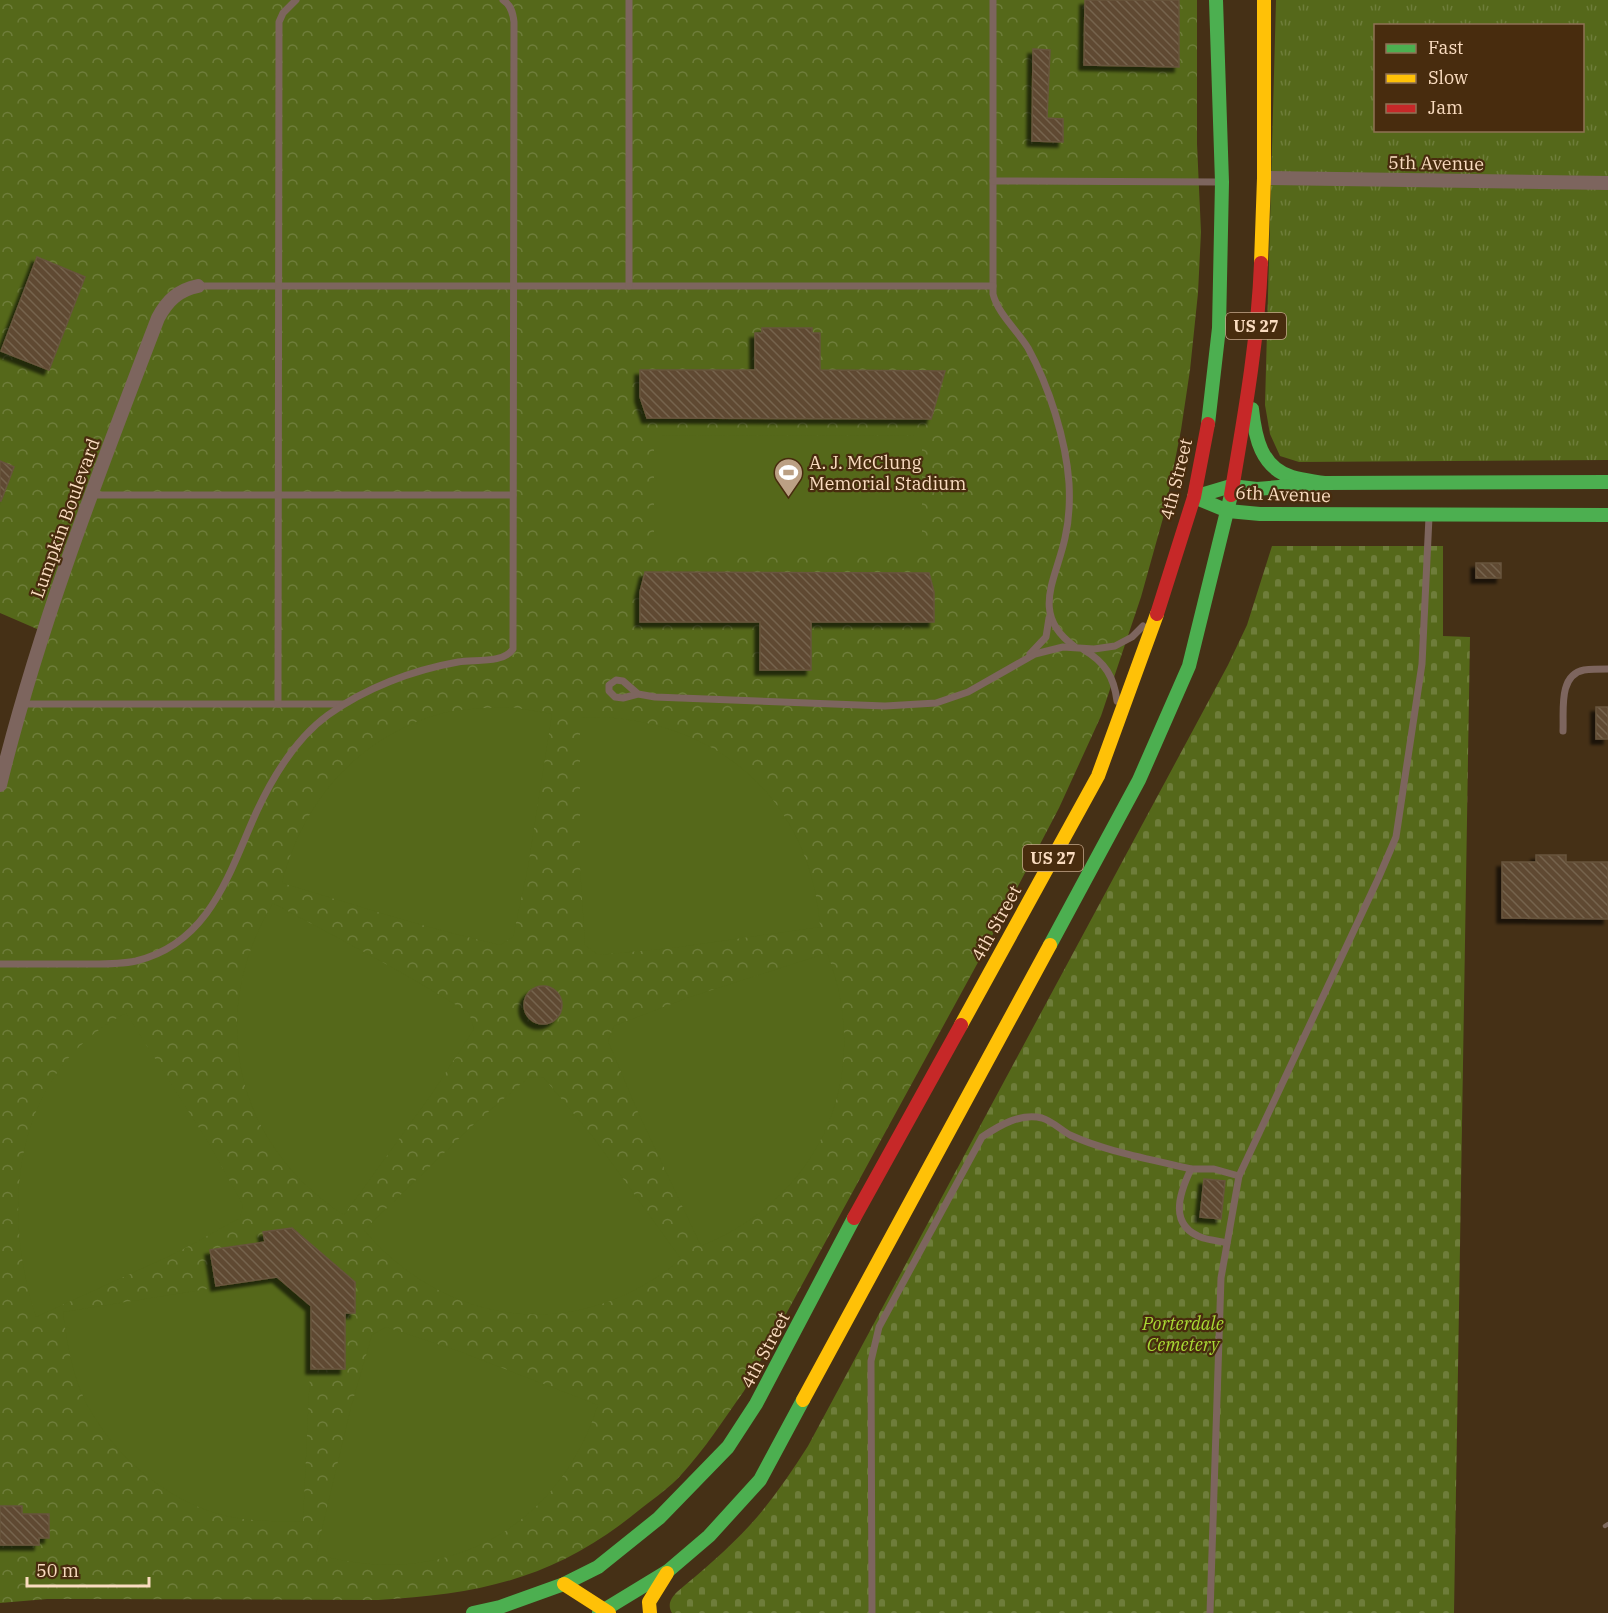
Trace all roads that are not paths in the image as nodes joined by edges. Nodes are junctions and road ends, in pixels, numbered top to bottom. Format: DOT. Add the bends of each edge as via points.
graph roads {
  1 [pos="296,0"];
  2 [pos="503,0"];
  3 [pos="629,0"];
  4 [pos="993,0"];
  5 [pos="1216,0"];
  6 [pos="1264,0"];
  7 [pos="1264,178"];
  8 [pos="993,181"];
  9 [pos="1222,182"];
  10 [pos="1608,183"];
  11 [pos="279,285"];
  12 [pos="198,286"];
  13 [pos="514,286"];
  14 [pos="629,286"];
  15 [pos="993,286"];
  16 [pos="1249,386"];
  17 [pos="1608,482"];
  18 [pos="1324,483"];
  19 [pos="1231,486"];
  20 [pos="91,495"];
  21 [pos="278,495"];
  22 [pos="513,495"];
  23 [pos="1194,497"];
  24 [pos="1228,511"];
  25 [pos="1430,514"];
  26 [pos="1608,515"];
  27 [pos="1049,612"];
  28 [pos="1157,613"];
  29 [pos="1078,647"];
  30 [pos="1027,657"];
  31 [pos="1608,669"];
  32 [pos="638,694"];
  33 [pos="22,704"];
  34 [pos="278,705"];
  35 [pos="344,705"];
  36 [pos="1117,723"];
  37 [pos="1563,731"];
  38 [pos="0,785"];
  39 [pos="0,964"];
  40 [pos="1191,1169"];
  41 [pos="1239,1176"];
  42 [pos="1227,1243"];
  43 [pos="668,1571"];
  44 [pos="564,1584"];
  45 [pos="604,1612"];
  46 [pos="473,1613"];
  47 [pos="650,1613"];
  48 [pos="872,1613"];
  49 [pos="1210,1613"];
  1 -- 11 [label="lane" via="279,22"];
  2 -- 13 [label="lane" via="512,11 514,22"];
  3 -- 14 [label="lane"];
  4 -- 8 [label="lane"];
  5 -- 9 [label="main road, 4th Street / US 27"];
  6 -- 7 [label="main road, US 27"];
  7 -- 10 [label="street, 5th Avenue"];
  7 -- 16 [label="main road, US 27" via="1260,288"];
  8 -- 9 [label="lane"];
  8 -- 15 [label="lane"];
  9 -- 23 [label="main road, 4th Street / US 27" via="1219,328 1208,425"];
  11 -- 12 [label="lane"];
  11 -- 13 [label="lane"];
  11 -- 21 [label="lane"];
  12 -- 20 [label="street, Lumpkin Boulevard" via="178,293 162,311"];
  13 -- 14 [label="lane"];
  13 -- 22 [label="lane"];
  14 -- 15 [label="lane"];
  15 -- 27 [label="lane" via="996,303 1026,345 1042,377 1066,461 1069,515 1049,593"];
  16 -- 18 [label="main road" via="1256,439 1268,461 1286,475"];
  16 -- 19 [label="main road, US 27"];
  17 -- 18 [label="main road, 6th Avenue"];
  18 -- 19 [label="main road, 6th Avenue" via="1257,489"];
  19 -- 23 [label="main road, 6th Avenue"];
  19 -- 24 [label="main road, US 27"];
  20 -- 21 [label="lane"];
  20 -- 33 [label="street, Lumpkin Boulevard"];
  21 -- 22 [label="lane"];
  21 -- 34 [label="lane"];
  22 -- 35 [label="lane" via="511,652 502,658 417,672"];
  23 -- 24 [label="main road, 6th Avenue"];
  23 -- 28 [label="main road, 4th Street / US 27"];
  24 -- 25 [label="main road, 6th Avenue"];
  24 -- 43 [label="main road, US 27" via="1189,666 1123,812 760,1480 709,1536"];
  25 -- 26 [label="main road, 6th Avenue"];
  25 -- 41 [label="lane" via="1422,664 1396,837"];
  27 -- 29 [label="lane" via="1060,634"];
  27 -- 30 [label="lane" via="1046,637"];
  28 -- 29 [label="lane" via="1123,642 1104,648"];
  28 -- 36 [label="main road, 4th Street / US 27"];
  29 -- 30 [label="lane" via="1053,648"];
  29 -- 36 [label="lane" via="1100,661 1111,675"];
  30 -- 32 [label="lane" via="968,692 925,705"];
  31 -- 37 [label="lane" via="1583,670 1572,675 1564,689"];
  33 -- 34 [label="lane"];
  33 -- 38 [label="street, Lumpkin Boulevard"];
  34 -- 35 [label="lane"];
  35 -- 39 [label="lane" via="315,725 289,755 256,812 219,896 172,945 124,963"];
  36 -- 44 [label="main road, 4th Street / US 27" via="1098,776 852,1221 756,1404 728,1447 659,1518 598,1567"];
  40 -- 41 [label="lane" via="1214,1169"];
  40 -- 42 [label="lane" via="1181,1190 1179,1214 1188,1231"];
  40 -- 48 [label="lane" via="1070,1135 1043,1118 1026,1117 1003,1123 982,1137 879,1327 871,1361"];
  41 -- 42 [label="lane"];
  42 -- 49 [label="lane" via="1221,1278"];
  43 -- 45 [label="main road, US 27"];
  43 -- 47 [label="main road" via="650,1602"];
  44 -- 45 [label="main road"];
  44 -- 46 [label="main road, 4th Street / US 27"];
}
